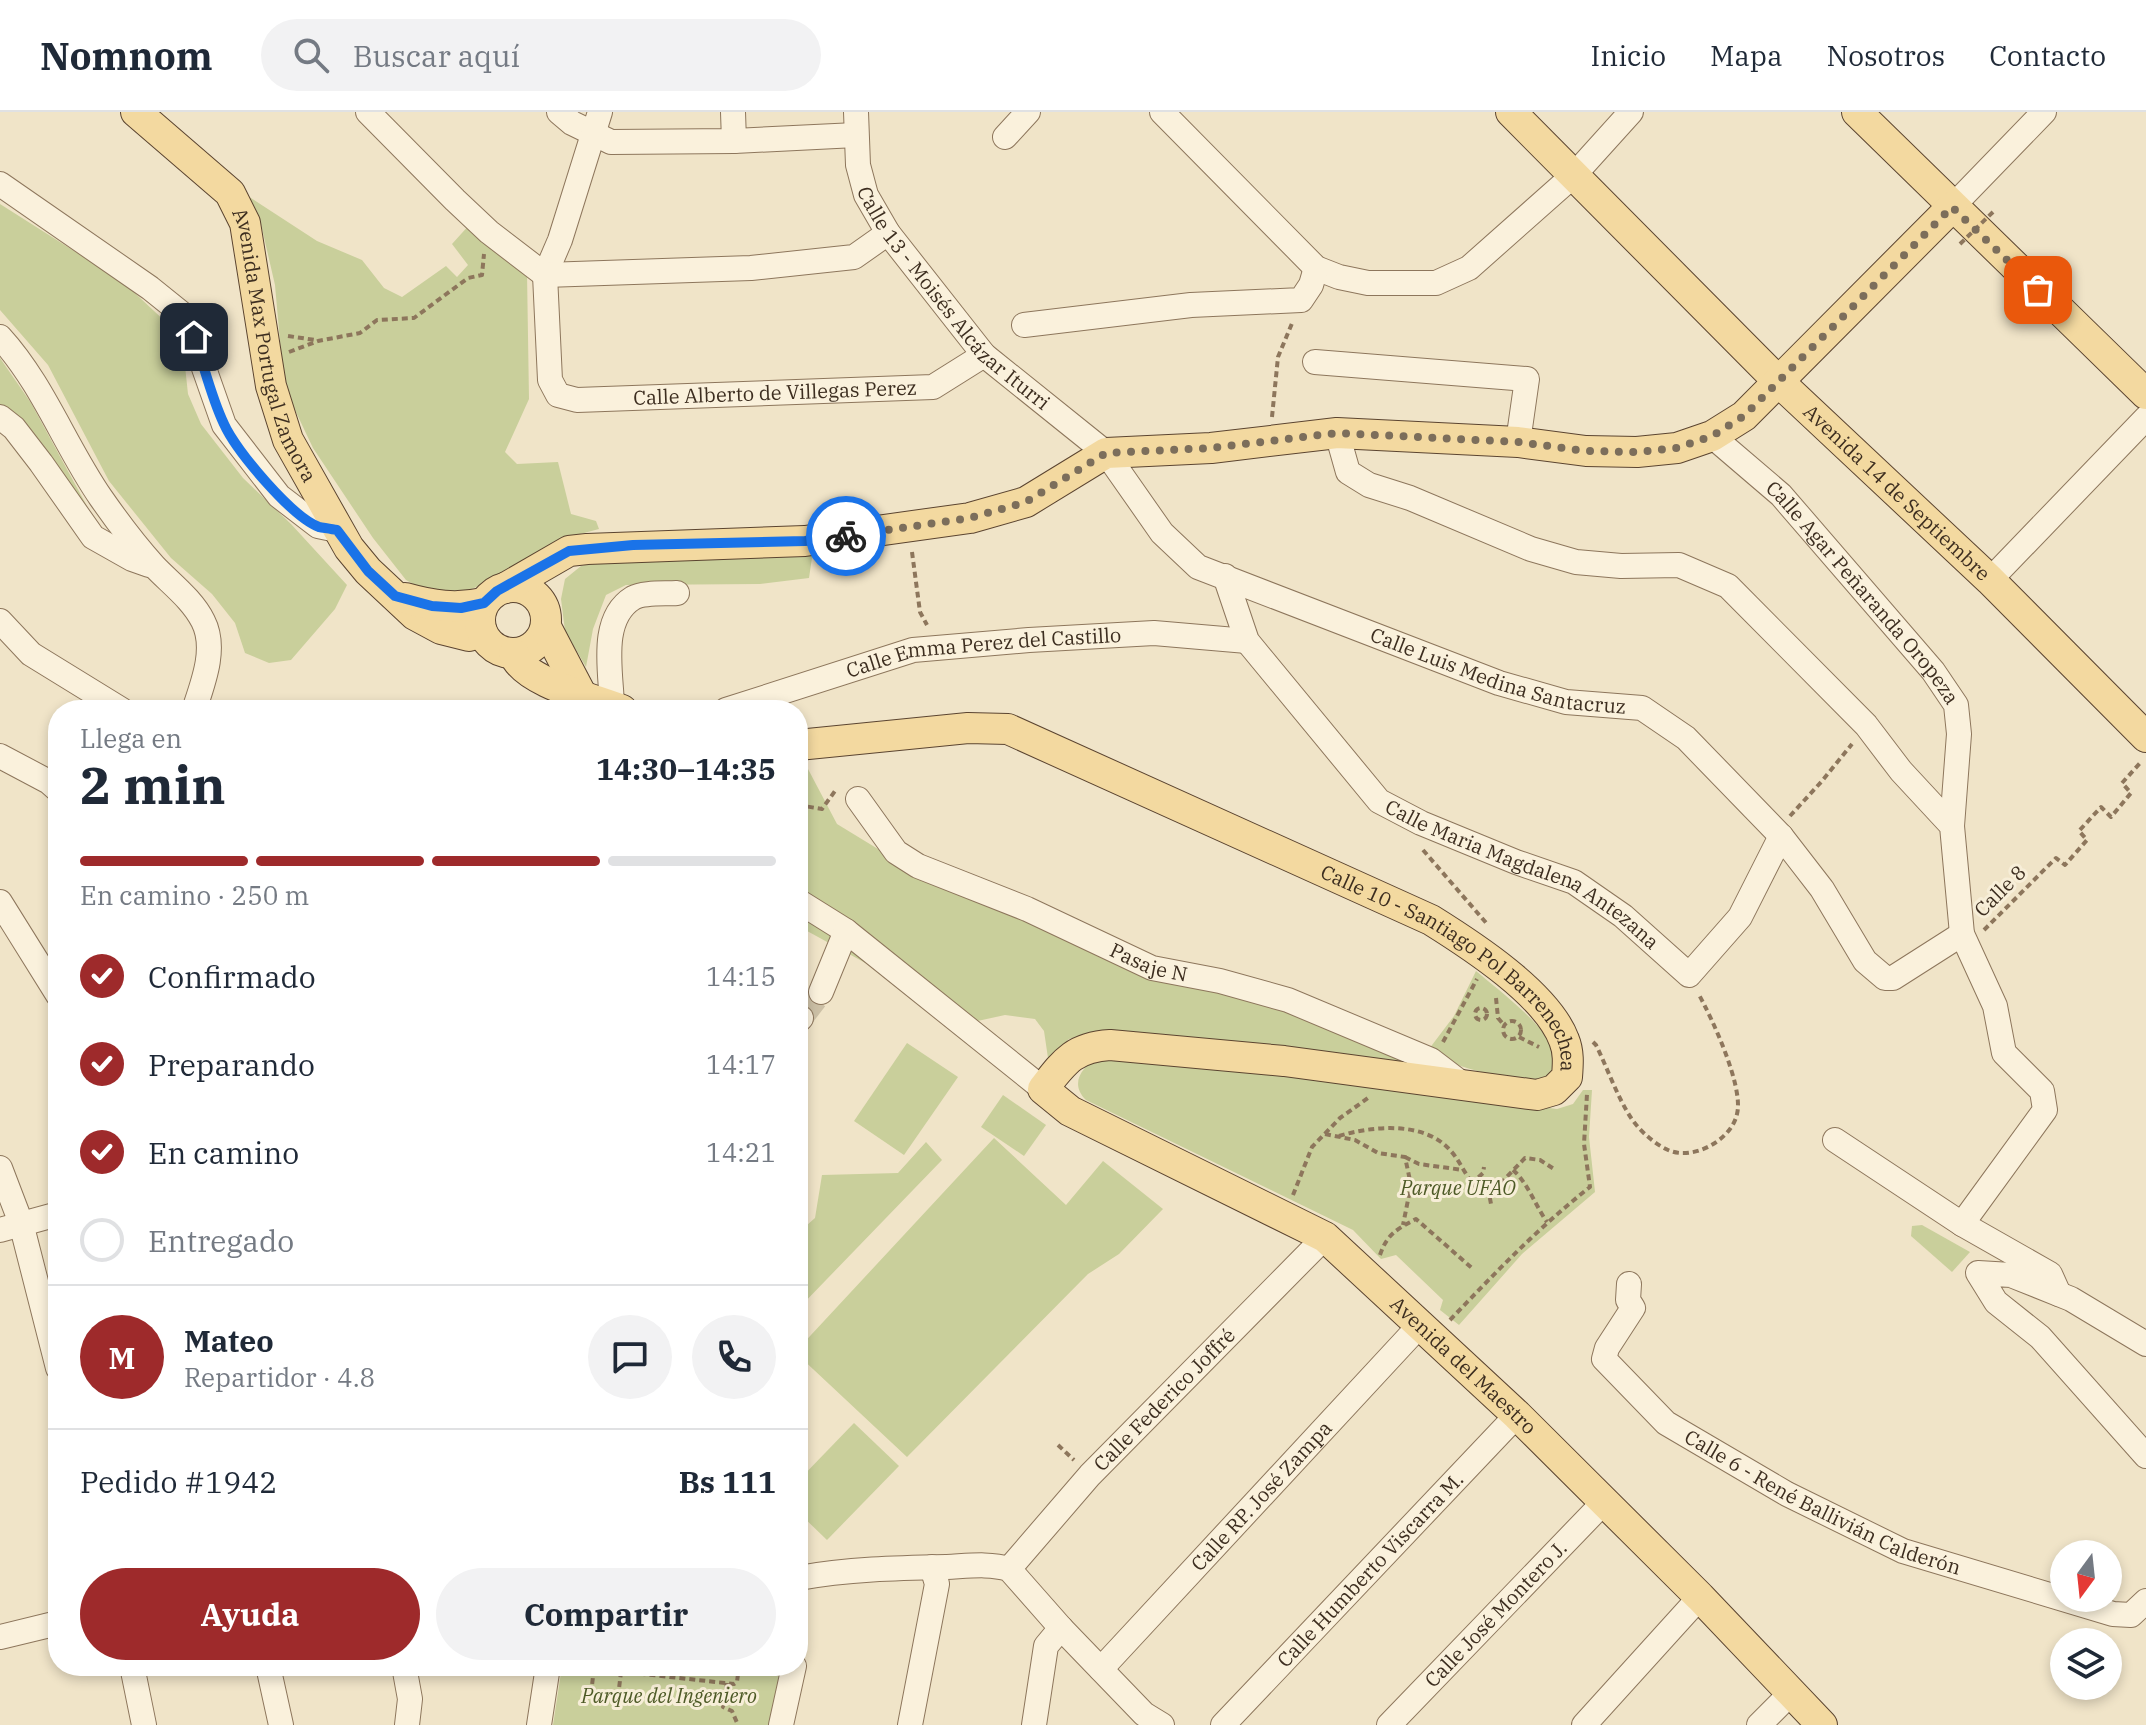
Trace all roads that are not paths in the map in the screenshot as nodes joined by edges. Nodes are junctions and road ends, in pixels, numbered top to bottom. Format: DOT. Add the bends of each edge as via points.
graph roads {
  1 [pos="136,112"];
  2 [pos="368,112"];
  3 [pos="559,112"];
  4 [pos="733,112"];
  5 [pos="1028,112"];
  6 [pos="1162,112"];
  7 [pos="1511,112"];
  8 [pos="1631,112"];
  9 [pos="1857,112"];
  10 [pos="2044,112"];
  11 [pos="597,122"];
  12 [pos="856,123"];
  13 [pos="1005,137"];
  14 [pos="734,141"];
  15 [pos="1575,174"];
  16 [pos="0,184"];
  17 [pos="1952,207"];
  18 [pos="888,233"];
  19 [pos="1316,268"];
  20 [pos="545,275"];
  21 [pos="1024,325"];
  22 [pos="0,337"];
  23 [pos="984,355"];
  24 [pos="1315,362"];
  25 [pos="1779,382"];
  26 [pos="2146,394"];
  27 [pos="0,417"];
  28 [pos="2146,418"];
  29 [pos="1337,433"];
  30 [pos="1712,436"];
  31 [pos="1518,442"];
  32 [pos="1106,453"];
  33 [pos="337,530"];
  34 [pos="587,549"];
  35 [pos="155,567"];
  36 [pos="1225,576"];
  37 [pos="1990,580"];
  38 [pos="677,593"];
  39 [pos="490,608"];
  40 [pos="544,617"];
  41 [pos="0,621"];
  42 [pos="1247,641"];
  43 [pos="514,654"];
  44 [pos="581,694"];
  45 [pos="106,700"];
  46 [pos="197,700"];
  47 [pos="596,700"];
  48 [pos="616,700"];
  49 [pos="757,700"];
  50 [pos="2146,737"];
  51 [pos="808,744"];
  52 [pos="0,756"];
  53 [pos="48,781"];
  54 [pos="858,799"];
  55 [pos="1952,826"];
  56 [pos="1781,836"];
  57 [pos="0,902"];
  58 [pos="808,907"];
  59 [pos="846,931"];
  60 [pos="1965,940"];
  61 [pos="48,979"];
  62 [pos="821,992"];
  63 [pos="1465,1086"];
  64 [pos="1043,1089"];
  65 [pos="1835,1140"];
  66 [pos="0,1168"];
  67 [pos="48,1216"];
  68 [pos="1962,1224"];
  69 [pos="10,1226"];
  70 [pos="1325,1237"];
  71 [pos="1629,1284"];
  72 [pos="2059,1294"];
  73 [pos="1428,1330"];
  74 [pos="48,1338"];
  75 [pos="2146,1344"];
  76 [pos="1517,1415"];
  77 [pos="2146,1456"];
  78 [pos="1603,1503"];
  79 [pos="932,1567"];
  80 [pos="1009,1569"];
  81 [pos="808,1576"];
  82 [pos="1700,1597"];
  83 [pos="2146,1601"];
  84 [pos="48,1625"];
  85 [pos="1061,1628"];
  86 [pos="0,1637"];
  87 [pos="1101,1669"];
  88 [pos="134,1676"];
  89 [pos="270,1676"];
  90 [pos="406,1676"];
  91 [pos="546,1676"];
  92 [pos="792,1676"];
  93 [pos="1790,1694"];
  94 [pos="144,1725"];
  95 [pos="281,1725"];
  96 [pos="407,1725"];
  97 [pos="539,1725"];
  98 [pos="781,1725"];
  99 [pos="910,1725"];
  100 [pos="1034,1725"];
  101 [pos="1162,1725"];
  102 [pos="1223,1725"];
  103 [pos="1389,1725"];
  104 [pos="1584,1725"];
  105 [pos="1759,1725"];
  106 [pos="1822,1725"];
  1 -- 33 [label="main road, Avenida Max Portugal Zamora" via="230,193 245,223 271,386 288,440"];
  2 -- 20 [label="street" via="489,232"];
  3 -- 11 [label="street" via="572,123"];
  4 -- 14 [label="street"];
  5 -- 13 [label="street"];
  6 -- 19 [label="street"];
  7 -- 15 [label="main road, Avenida 14 de Septiembre"];
  8 -- 15 [label="street"];
  9 -- 17 [label="main road"];
  10 -- 17 [label="street"];
  11 -- 14 [label="street" via="611,142"];
  11 -- 20 [label="street"];
  12 -- 14 [label="street"];
  12 -- 18 [label="street, Calle 13 - Moisés Alcázar Iturri" via="866,195"];
  15 -- 19 [label="street" via="1469,268 1436,283 1368,283"];
  15 -- 25 [label="main road, Avenida 14 de Septiembre"];
  16 -- 33 [label="street" via="186,317 224,425 279,496 318,526"];
  17 -- 25 [label="main road"];
  17 -- 26 [label="main road"];
  18 -- 20 [label="street" via="854,257 751,268"];
  18 -- 23 [label="street, Calle 13 - Moisés Alcázar Iturri"];
  19 -- 21 [label="street" via="1301,300 1191,305"];
  20 -- 23 [label="street, Calle Alberto de Villegas Perez" via="550,380 558,395 577,400 933,387"];
  22 -- 35 [label="street" via="33,379 100,498"];
  23 -- 32 [label="street, Calle 13 - Moisés Alcázar Iturri"];
  24 -- 31 [label="street" via="1527,379"];
  25 -- 30 [label="main road" via="1744,416"];
  25 -- 37 [label="main road, Avenida 14 de Septiembre"];
  27 -- 35 [label="street" via="14,428 93,537"];
  28 -- 37 [label="street"];
  29 -- 31 [label="main road"];
  29 -- 32 [label="main road" via="1211,448"];
  29 -- 55 [label="street" via="1348,472 1369,485 1531,549 1576,562 1679,565 1728,586 1866,725"];
  30 -- 31 [label="main road" via="1677,448 1637,452"];
  30 -- 55 [label="street, Calle Agar Peñaranda Oropeza" via="1781,495 1933,671 1956,705"];
  32 -- 34 [label="main road" via="1026,502 970,518 805,541"];
  32 -- 36 [label="street, Calle Luis Medina Santacruz" via="1162,533 1198,567"];
  33 -- 39 [label="main road, Avenida Max Portugal Zamora" via="368,571 415,615 441,629 469,636"];
  34 -- 39 [label="main road" via="569,551"];
  34 -- 40 [label="main road" via="552,584"];
  35 -- 46 [label="street" via="203,621 209,640"];
  36 -- 42 [label="street, Calle Maria Magdalena Antezana"];
  36 -- 56 [label="street, Calle Luis Medina Santacruz" via="1499,683 1566,702 1642,708 1686,738"];
  37 -- 50 [label="main road, Avenida 14 de Septiembre"];
  38 -- 48 [label="street" via="635,597 619,612 610,636"];
  39 -- 40 [label="main road" via="516,587 537,597"];
  39 -- 43 [label="main road" via="494,648"];
  40 -- 43 [label="main road" via="534,646"];
  40 -- 44 [label="main road"];
  41 -- 45 [label="street" via="31,654"];
  42 -- 49 [label="street, Calle Emma Perez del Castillo" via="1154,633 913,650"];
  42 -- 56 [label="street, Calle Maria Magdalena Antezana" via="1379,801 1421,823 1574,882 1623,916 1689,975 1740,917"];
  43 -- 44 [label="main road" via="533,675"];
  44 -- 47 [label="main road"];
  51 -- 63 [label="main road, Calle 10 - Santiago Pol Barrenechea" via="1008,729 1431,920 1489,957 1550,1016 1568,1056 1567,1077 1554,1090 1537,1095"];
  52 -- 53 [label="street"];
  54 -- 63 [label="street, Pasaje N" via="896,852 918,866 1027,909 1152,968 1288,1000 1431,1060"];
  55 -- 60 [label="street, Calle Agar Peñaranda Oropeza"];
  56 -- 60 [label="street, Calle Luis Medina Santacruz" via="1822,889 1865,961 1885,978"];
  57 -- 61 [label="street"];
  58 -- 59 [label="street"];
  59 -- 62 [label="street"];
  59 -- 64 [label="street"];
  60 -- 68 [label="street, Calle Agar Peñaranda Oropeza" via="1995,1006 2004,1053 2042,1091 2045,1110"];
  63 -- 64 [label="main road, Calle 10 - Santiago Pol Barrenechea" via="1284,1061 1110,1045 1078,1051"];
  64 -- 70 [label="main road, Avenida del Maestro" via="1070,1111"];
  65 -- 68 [label="street"];
  66 -- 69 [label="street"];
  67 -- 69 [label="street"];
  68 -- 72 [label="street" via="2050,1274"];
  69 -- 74 [label="street"];
  70 -- 73 [label="main road, Avenida del Maestro"];
  70 -- 80 [label="street, Calle Federico Joffré" via="1090,1475"];
  71 -- 83 [label="street, Calle 6 - René Ballivián Calderón" via="1633,1308 1604,1359 1666,1423 1787,1494 1903,1551 2113,1614 2131,1615"];
  72 -- 75 [label="street"];
  72 -- 77 [label="street" via="2011,1275 1978,1273 1996,1302 2040,1337"];
  73 -- 76 [label="main road, Avenida del Maestro"];
  73 -- 87 [label="street, Calle RP. José Zampa"];
  76 -- 78 [label="main road, Avenida del Maestro"];
  76 -- 102 [label="street, Calle Humberto Viscarra M."];
  78 -- 82 [label="main road, Avenida del Maestro"];
  78 -- 103 [label="street, Calle José Montero J."];
  79 -- 80 [label="street"];
  79 -- 81 [label="street"];
  79 -- 99 [label="street" via="937,1584"];
  80 -- 85 [label="street"];
  82 -- 93 [label="main road, Avenida del Maestro"];
  82 -- 104 [label="street"];
  84 -- 86 [label="street"];
  85 -- 87 [label="street"];
  85 -- 100 [label="street" via="1046,1646"];
  87 -- 101 [label="street" via="1144,1714"];
  88 -- 94 [label="street"];
  89 -- 95 [label="street"];
  90 -- 96 [label="street"];
  91 -- 97 [label="street"];
  92 -- 98 [label="street"];
  93 -- 105 [label="street"];
  93 -- 106 [label="main road, Avenida del Maestro"];
}
